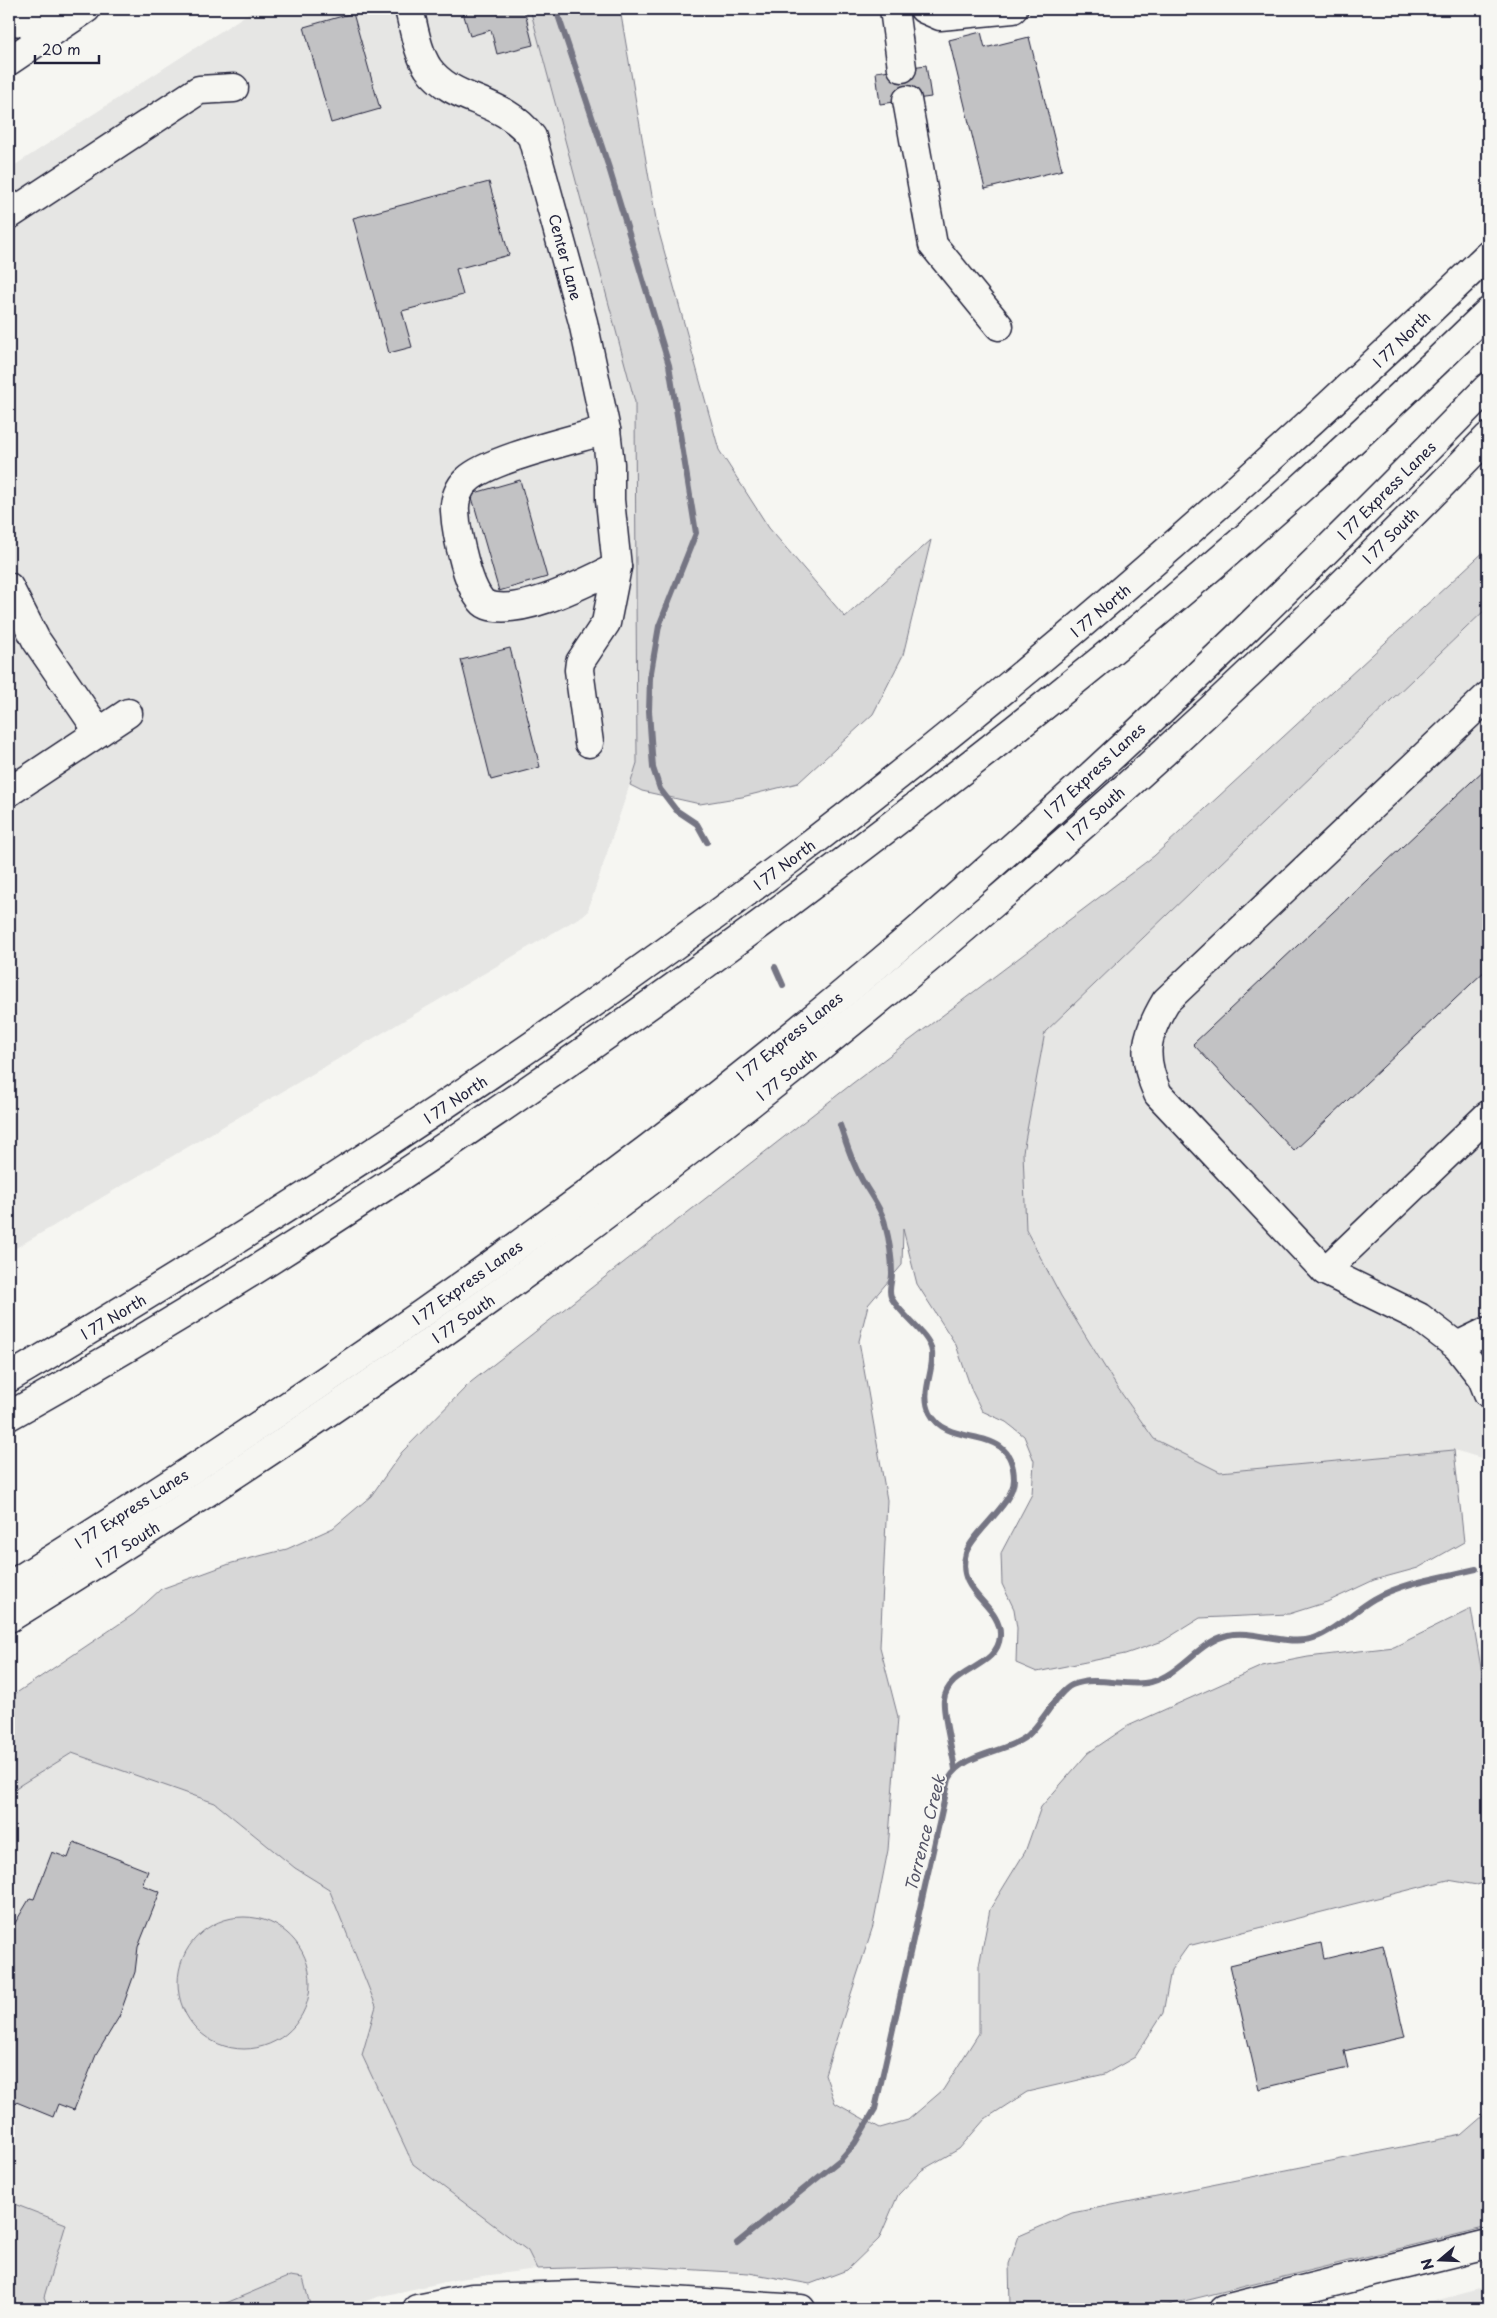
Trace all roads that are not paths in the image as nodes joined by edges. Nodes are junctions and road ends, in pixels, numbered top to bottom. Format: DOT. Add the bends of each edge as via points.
graph roads {
  1 [pos="409,9"];
  2 [pos="894,9"];
  3 [pos="924,9"];
  4 [pos="1013,9"];
  5 [pos="81,12"];
  6 [pos="9,21"];
  7 [pos="9,61"];
  8 [pos="902,68"];
  9 [pos="234,88"];
  10 [pos="907,100"];
  11 [pos="9,216"];
  12 [pos="1488,254"];
  13 [pos="1488,312"];
  14 [pos="999,326"];
  15 [pos="1488,387"];
  16 [pos="606,430"];
  17 [pos="1488,437"];
  18 [pos="617,567"];
  19 [pos="9,587"];
  20 [pos="1488,696"];
  21 [pos="128,713"];
  22 [pos="99,732"];
  23 [pos="589,743"];
  24 [pos="9,792"];
  25 [pos="1488,1115"];
  26 [pos="1325,1271"];
  27 [pos="1488,1331"];
  28 [pos="1457,1346"];
  29 [pos="9,1378"];
  30 [pos="1488,1393"];
  31 [pos="9,1416"];
  32 [pos="9,1586"];
  33 [pos="9,1618"];
  34 [pos="1488,2244"];
  35 [pos="756,2307"];
  36 [pos="417,2309"];
  37 [pos="801,2309"];
  38 [pos="1224,2309"];
  1 -- 16 [label="main road, Center Lane" via="420,51 437,78 448,87 503,110 532,137 583,322"];
  2 -- 8 [label="main road"];
  3 -- 4 [label="main road" via="940,16"];
  5 -- 6 [label="main road" via="27,22"];
  5 -- 7 [label="main road"];
  9 -- 11 [label="main road" via="198,90"];
  10 -- 14 [label="main road" via="933,245"];
  12 -- 29 [label="main road, I 77 North" via="1269,462 1153,565 1026,672 789,861 560,1027 407,1131 259,1227"];
  13 -- 31 [label="main road" via="1297,492 1179,594 1057,694 809,887 563,1067 426,1160 153,1333"];
  15 -- 32 [label="main road, I 77 Express Lanes" via="1327,549 1114,753 888,956 766,1055 525,1240 381,1343 235,1442"];
  16 -- 18 [label="main road, Center Lane"];
  16 -- 18 [label="main road" via="484,468 466,480 458,491 454,510 469,580 476,596 486,605 501,608 523,605 577,586"];
  17 -- 33 [label="main road, I 77 South" via="1366,560 1136,776 1018,882 776,1083 525,1274 397,1365 142,1535"];
  18 -- 23 [label="main road, Center Lane" via="606,623 578,670"];
  19 -- 22 [label="main road" via="36,640"];
  20 -- 26 [label="main road" via="1166,1001 1151,1027 1149,1073 1158,1094"];
  21 -- 22 [label="main road"];
  22 -- 24 [label="main road"];
  25 -- 26 [label="main road"];
  26 -- 28 [label="main road" via="1419,1317"];
  27 -- 28 [label="main road"];
  28 -- 30 [label="main road" via="1482,1378"];
  34 -- 38 [label="main road"];
  35 -- 36 [label="main road" via="577,2295 521,2295 472,2298"];
  35 -- 37 [label="main road"];
}
